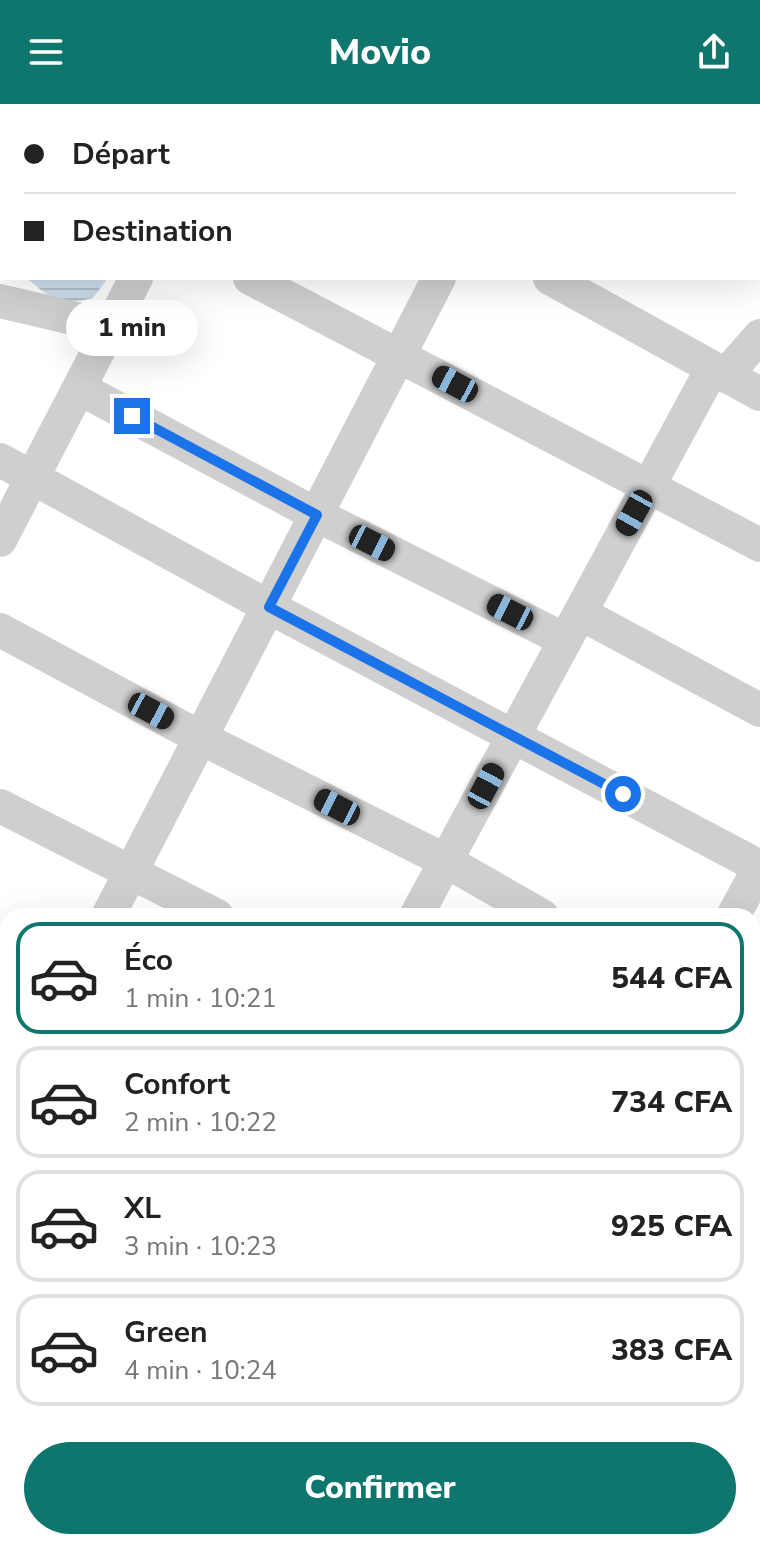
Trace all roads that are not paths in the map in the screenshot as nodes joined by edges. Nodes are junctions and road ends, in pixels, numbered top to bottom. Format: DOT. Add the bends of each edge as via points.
graph roads {
  1 [pos="135,280"];
  2 [pos="254,280"];
  3 [pos="438,280"];
  4 [pos="554,280"];
  5 [pos="0,301"];
  6 [pos="111,327"];
  7 [pos="760,336"];
  8 [pos="400,355"];
  9 [pos="718,372"];
  10 [pos="79,388"];
  11 [pos="760,394"];
  12 [pos="0,460"];
  13 [pos="33,477"];
  14 [pos="648,488"];
  15 [pos="317,515"];
  16 [pos="0,540"];
  17 [pos="760,545"];
  18 [pos="269,607"];
  19 [pos="573,626"];
  20 [pos="0,630"];
  21 [pos="760,710"];
  22 [pos="513,735"];
  23 [pos="201,738"];
  24 [pos="0,806"];
  25 [pos="446,861"];
  26 [pos="131,872"];
  27 [pos="112,908"];
  28 [pos="201,908"];
  29 [pos="420,908"];
  30 [pos="528,908"];
  31 [pos="737,908"];
  1 -- 6 [label="street"];
  2 -- 8 [label="street"];
  3 -- 8 [label="street"];
  4 -- 9 [label="street"];
  5 -- 6 [label="street"];
  6 -- 10 [label="street"];
  7 -- 9 [label="street"];
  8 -- 14 [label="street"];
  8 -- 15 [label="street"];
  9 -- 11 [label="street"];
  9 -- 14 [label="street"];
  10 -- 13 [label="street"];
  10 -- 15 [label="street"];
  12 -- 13 [label="street"];
  13 -- 16 [label="street"];
  13 -- 18 [label="street"];
  14 -- 17 [label="street"];
  14 -- 19 [label="street"];
  15 -- 18 [label="street"];
  15 -- 19 [label="street"];
  18 -- 22 [label="street"];
  18 -- 23 [label="street"];
  19 -- 21 [label="street"];
  19 -- 22 [label="street"];
  20 -- 23 [label="street"];
  22 -- 25 [label="street"];
  22 -- 31 [label="street" via="760,867"];
  23 -- 25 [label="street"];
  23 -- 26 [label="street"];
  24 -- 26 [label="street"];
  25 -- 29 [label="street"];
  25 -- 30 [label="street"];
  26 -- 27 [label="street"];
  26 -- 28 [label="street"];
}
